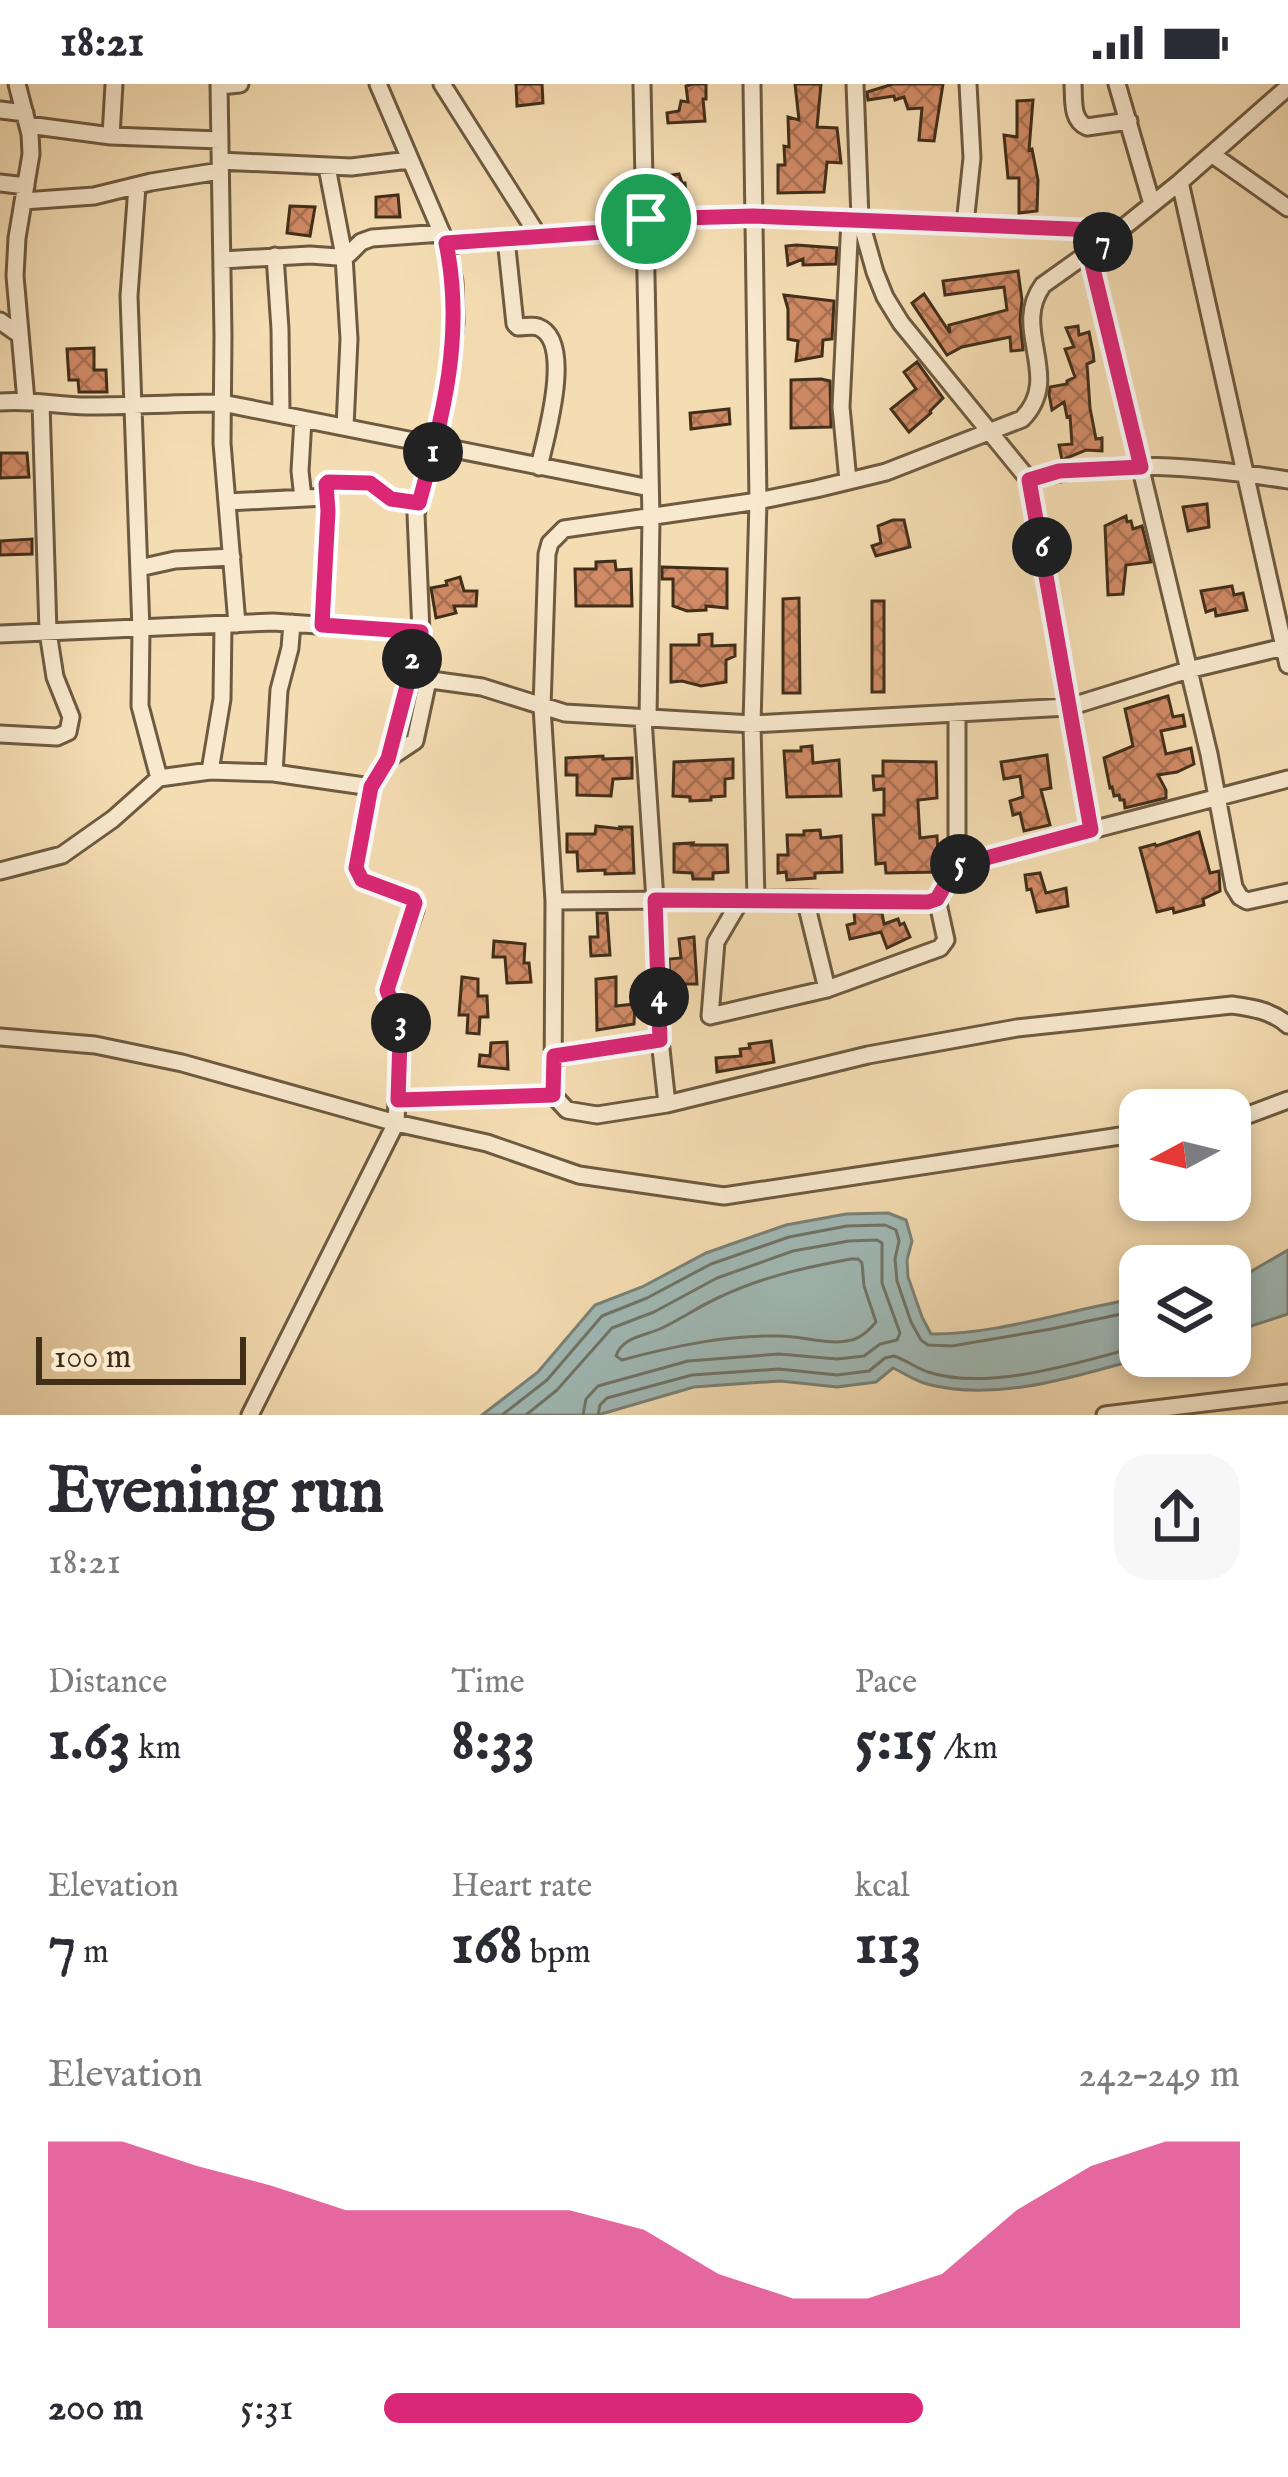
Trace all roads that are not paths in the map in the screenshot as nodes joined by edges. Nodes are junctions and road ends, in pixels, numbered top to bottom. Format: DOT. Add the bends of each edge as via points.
graph roads {
  1 [pos="17,84"];
  2 [pos="114,84"];
  3 [pos="240,84"];
  4 [pos="378,84"];
  5 [pos="442,84"];
  6 [pos="642,84"];
  7 [pos="752,84"];
  8 [pos="855,84"];
  9 [pos="968,84"];
  10 [pos="1073,84"];
  11 [pos="1117,84"];
  12 [pos="219,85"];
  13 [pos="1288,87"];
  14 [pos="0,110"];
  15 [pos="27,119"];
  16 [pos="1129,121"];
  17 [pos="111,136"];
  18 [pos="220,140"];
  19 [pos="1213,154"];
  20 [pos="409,160"];
  21 [pos="220,166"];
  22 [pos="327,167"];
  23 [pos="1180,182"];
  24 [pos="0,183"];
  25 [pos="137,186"];
  26 [pos="24,194"];
  27 [pos="1152,204"];
  28 [pos="1288,208"];
  29 [pos="753,216"];
  30 [pos="855,219"];
  31 [pos="646,224"];
  32 [pos="965,224"];
  33 [pos="1119,231"];
  34 [pos="538,237"];
  35 [pos="444,238"];
  36 [pos="506,239"];
  37 [pos="1089,252"];
  38 [pos="275,256"];
  39 [pos="344,256"];
  40 [pos="222,260"];
  41 [pos="0,321"];
  42 [pos="20,335"];
  43 [pos="0,402"];
  44 [pos="34,402"];
  45 [pos="222,403"];
  46 [pos="133,404"];
  47 [pos="281,414"];
  48 [pos="303,418"];
  49 [pos="345,427"];
  50 [pos="989,432"];
  51 [pos="435,445"];
  52 [pos="539,467"];
  53 [pos="1141,467"];
  54 [pos="1246,474"];
  55 [pos="1029,480"];
  56 [pos="848,481"];
  57 [pos="1288,481"];
  58 [pos="650,488"];
  59 [pos="326,497"];
  60 [pos="303,498"];
  61 [pos="758,501"];
  62 [pos="227,502"];
  63 [pos="419,503"];
  64 [pos="651,518"];
  65 [pos="232,557"];
  66 [pos="139,568"];
  67 [pos="292,623"];
  68 [pos="230,625"];
  69 [pos="322,625"];
  70 [pos="141,630"];
  71 [pos="48,632"];
  72 [pos="421,632"];
  73 [pos="0,634"];
  74 [pos="1286,646"];
  75 [pos="1288,665"];
  76 [pos="1187,670"];
  77 [pos="542,706"];
  78 [pos="1069,707"];
  79 [pos="957,713"];
  80 [pos="645,719"];
  81 [pos="752,724"];
  82 [pos="0,734"];
  83 [pos="388,759"];
  84 [pos="210,771"];
  85 [pos="274,773"];
  86 [pos="159,778"];
  87 [pos="1288,779"];
  88 [pos="371,787"];
  89 [pos="1216,797"];
  90 [pos="1091,830"];
  91 [pos="956,866"];
  92 [pos="0,872"];
  93 [pos="1288,892"];
  94 [pos="805,899"];
  95 [pos="937,899"];
  96 [pos="655,900"];
  97 [pos="748,900"];
  98 [pos="554,901"];
  99 [pos="827,989"];
  100 [pos="1288,1025"];
  101 [pos="0,1036"];
  102 [pos="660,1040"];
  103 [pos="554,1056"];
  104 [pos="553,1095"];
  105 [pos="398,1100"];
  106 [pos="1288,1100"];
  107 [pos="668,1104"];
  108 [pos="1251,1114"];
  109 [pos="396,1123"];
  110 [pos="1119,1135"];
  111 [pos="1288,1394"];
  112 [pos="250,1415"];
  113 [pos="1106,1415"];
  1 -- 15 [label="street"];
  2 -- 17 [label="street"];
  3 -- 12 [label="street"];
  4 -- 20 [label="street"];
  5 -- 34 [label="street"];
  6 -- 31 [label="street"];
  7 -- 29 [label="street"];
  8 -- 30 [label="street"];
  9 -- 32 [label="street"];
  10 -- 16 [label="street" via="1082,125"];
  11 -- 16 [label="street"];
  12 -- 18 [label="street"];
  13 -- 19 [label="street"];
  14 -- 15 [label="street"];
  15 -- 17 [label="street"];
  15 -- 26 [label="street"];
  16 -- 27 [label="street"];
  17 -- 18 [label="street"];
  18 -- 21 [label="street"];
  19 -- 23 [label="street"];
  19 -- 28 [label="street"];
  20 -- 22 [label="street"];
  20 -- 35 [label="street"];
  21 -- 22 [label="street"];
  21 -- 25 [label="street"];
  21 -- 40 [label="street"];
  22 -- 39 [label="street"];
  23 -- 27 [label="street"];
  23 -- 54 [label="street"];
  24 -- 26 [label="street"];
  25 -- 26 [label="street" via="94,196"];
  25 -- 46 [label="street" via="129,281"];
  26 -- 42 [label="street" via="15,276"];
  27 -- 33 [label="street"];
  29 -- 30 [label="street"];
  29 -- 31 [label="street"];
  29 -- 61 [label="street"];
  30 -- 32 [label="street"];
  30 -- 50 [label="street" via="885,297"];
  30 -- 56 [label="street" via="841,407"];
  31 -- 34 [label="street"];
  31 -- 58 [label="street"];
  32 -- 33 [label="street"];
  33 -- 37 [label="street"];
  34 -- 36 [label="street"];
  35 -- 36 [label="street"];
  35 -- 39 [label="street" via="366,239"];
  35 -- 51 [label="street" via="454,322"];
  36 -- 52 [label="street" via="515,324 542,330 557,363"];
  37 -- 50 [label="street" via="1043,285 1031,305 1040,377 1034,404"];
  37 -- 53 [label="street"];
  38 -- 39 [label="street"];
  38 -- 40 [label="street"];
  38 -- 47 [label="street"];
  39 -- 49 [label="street"];
  40 -- 45 [label="street"];
  41 -- 42 [label="street"];
  42 -- 44 [label="street"];
  43 -- 44 [label="street"];
  44 -- 46 [label="street"];
  44 -- 71 [label="street"];
  45 -- 46 [label="street"];
  45 -- 47 [label="street"];
  45 -- 62 [label="street"];
  46 -- 66 [label="street"];
  47 -- 48 [label="street"];
  48 -- 49 [label="street"];
  48 -- 60 [label="street"];
  49 -- 51 [label="street"];
  50 -- 55 [label="street"];
  50 -- 56 [label="street"];
  51 -- 52 [label="street"];
  51 -- 63 [label="street"];
  52 -- 58 [label="street"];
  53 -- 54 [label="street"];
  53 -- 55 [label="street"];
  53 -- 76 [label="street"];
  54 -- 57 [label="street"];
  54 -- 74 [label="street"];
  55 -- 78 [label="street"];
  56 -- 61 [label="street"];
  58 -- 64 [label="street"];
  59 -- 60 [label="street"];
  59 -- 63 [label="street" via="328,482 364,482 391,499"];
  59 -- 69 [label="street"];
  60 -- 62 [label="street"];
  61 -- 64 [label="street"];
  61 -- 81 [label="street"];
  62 -- 65 [label="street"];
  63 -- 72 [label="street"];
  64 -- 77 [label="street" via="564,529 550,543"];
  64 -- 80 [label="street"];
  65 -- 66 [label="street"];
  65 -- 68 [label="street"];
  66 -- 70 [label="street"];
  67 -- 68 [label="street"];
  67 -- 69 [label="street"];
  67 -- 85 [label="street"];
  68 -- 70 [label="street"];
  68 -- 84 [label="street"];
  69 -- 72 [label="street"];
  70 -- 71 [label="street"];
  70 -- 86 [label="street" via="140,706"];
  71 -- 73 [label="street"];
  71 -- 82 [label="street" via="68,732"];
  72 -- 83 [label="street"];
  74 -- 75 [label="street"];
  74 -- 76 [label="street"];
  76 -- 78 [label="street"];
  76 -- 89 [label="street"];
  77 -- 80 [label="street"];
  77 -- 83 [label="street" via="431,680 415,741"];
  77 -- 98 [label="street"];
  78 -- 79 [label="street"];
  78 -- 90 [label="street"];
  79 -- 81 [label="street"];
  79 -- 91 [label="street"];
  80 -- 81 [label="street"];
  80 -- 96 [label="street"];
  81 -- 97 [label="street"];
  83 -- 88 [label="street"];
  84 -- 85 [label="street"];
  84 -- 86 [label="street"];
  85 -- 88 [label="street"];
  86 -- 92 [label="street" via="62,855"];
  87 -- 89 [label="street"];
  88 -- 105 [label="street" via="357,874 415,903 387,990 401,1008"];
  89 -- 90 [label="street"];
  89 -- 93 [label="street" via="1240,897"];
  90 -- 91 [label="street"];
  91 -- 95 [label="street"];
  94 -- 95 [label="street"];
  94 -- 97 [label="street"];
  94 -- 99 [label="street"];
  95 -- 99 [label="street" via="945,944"];
  96 -- 97 [label="street"];
  96 -- 98 [label="street"];
  96 -- 102 [label="street"];
  97 -- 99 [label="street" via="716,942 710,1016"];
  98 -- 103 [label="street"];
  100 -- 107 [label="street" via="1232,1006 1017,1028"];
  101 -- 109 [label="street" via="182,1063"];
  102 -- 103 [label="street"];
  102 -- 107 [label="street"];
  103 -- 104 [label="street"];
  104 -- 105 [label="street"];
  104 -- 107 [label="street" via="567,1110 597,1115"];
  105 -- 109 [label="street"];
  106 -- 108 [label="street"];
  109 -- 110 [label="street" via="579,1175 724,1196"];
  109 -- 112 [label="street"];
  111 -- 113 [label="street"];
}
